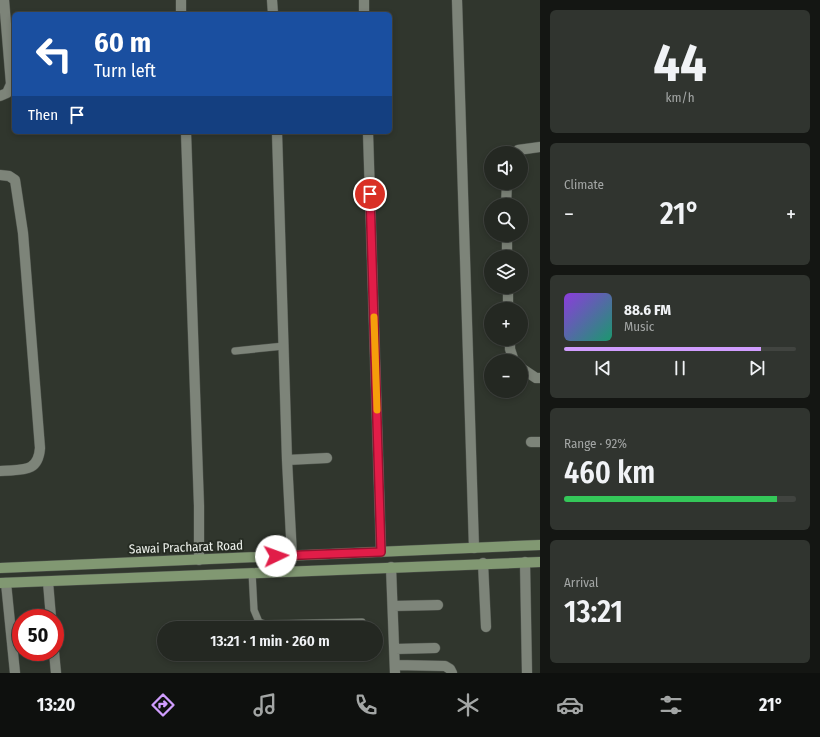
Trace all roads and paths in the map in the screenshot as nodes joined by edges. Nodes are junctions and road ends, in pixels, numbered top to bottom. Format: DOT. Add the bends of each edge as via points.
graph roads {
  1 [pos="4,0"];
  2 [pos="181,0"];
  3 [pos="272,0"];
  4 [pos="364,0"];
  5 [pos="457,0"];
  6 [pos="182,12"];
  7 [pos="273,12"];
  8 [pos="364,12"];
  9 [pos="0,96"];
  10 [pos="186,134"];
  11 [pos="277,134"];
  12 [pos="368,134"];
  13 [pos="540,147"];
  14 [pos="528,149"];
  15 [pos="0,175"];
  16 [pos="284,346"];
  17 [pos="235,351"];
  18 [pos="528,373"];
  19 [pos="540,378"];
  20 [pos="327,458"];
  21 [pos="287,460"];
  22 [pos="0,471"];
  23 [pos="540,545"];
  24 [pos="474,548"];
  25 [pos="381,552"];
  26 [pos="292,556"];
  27 [pos="199,560"];
  28 [pos="525,562"];
  29 [pos="540,562"];
  30 [pos="484,563"];
  31 [pos="0,567"];
  32 [pos="391,567"];
  33 [pos="252,572"];
  34 [pos="48,582"];
  35 [pos="3,583"];
  36 [pos="438,605"];
  37 [pos="393,606"];
  38 [pos="50,609"];
  39 [pos="259,621"];
  40 [pos="486,627"];
  41 [pos="435,648"];
  42 [pos="394,649"];
  43 [pos="55,661"];
  44 [pos="395,669"];
  45 [pos="14,673"];
  46 [pos="56,673"];
  47 [pos="452,673"];
  48 [pos="527,673"];
  1 -- 9 [label="street" via="11,84 7,93"];
  2 -- 6 [label="street"];
  3 -- 7 [label="street"];
  4 -- 8 [label="street"];
  5 -- 24 [label="street"];
  10 -- 27 [label="street"];
  11 -- 16 [label="street"];
  12 -- 25 [label="street"];
  13 -- 14 [label="street"];
  15 -- 22 [label="street" via="15,180 18,188 40,448 36,464 28,468"];
  16 -- 17 [label="lane"];
  16 -- 21 [label="street"];
  18 -- 19 [label="street"];
  20 -- 21 [label="street"];
  21 -- 26 [label="street"];
  23 -- 24 [label="main road, Sawai Pracharat Road"];
  24 -- 25 [label="main road, Sawai Pracharat Road"];
  25 -- 26 [label="main road, Sawai Pracharat Road"];
  26 -- 27 [label="main road, Sawai Pracharat Road"];
  27 -- 31 [label="main road, Sawai Pracharat Road"];
  28 -- 29 [label="main road"];
  28 -- 30 [label="main road"];
  28 -- 48 [label="street"];
  30 -- 32 [label="main road"];
  30 -- 40 [label="street"];
  32 -- 33 [label="main road"];
  32 -- 37 [label="street"];
  33 -- 34 [label="main road"];
  33 -- 39 [label="lane" via="254,610"];
  34 -- 35 [label="main road"];
  34 -- 38 [label="street"];
  35 -- 45 [label="street"];
  36 -- 37 [label="street"];
  37 -- 42 [label="street"];
  41 -- 42 [label="street"];
  42 -- 44 [label="street"];
  43 -- 46 [label="street"];
  44 -- 47 [label="street" via="445,666"];
}
